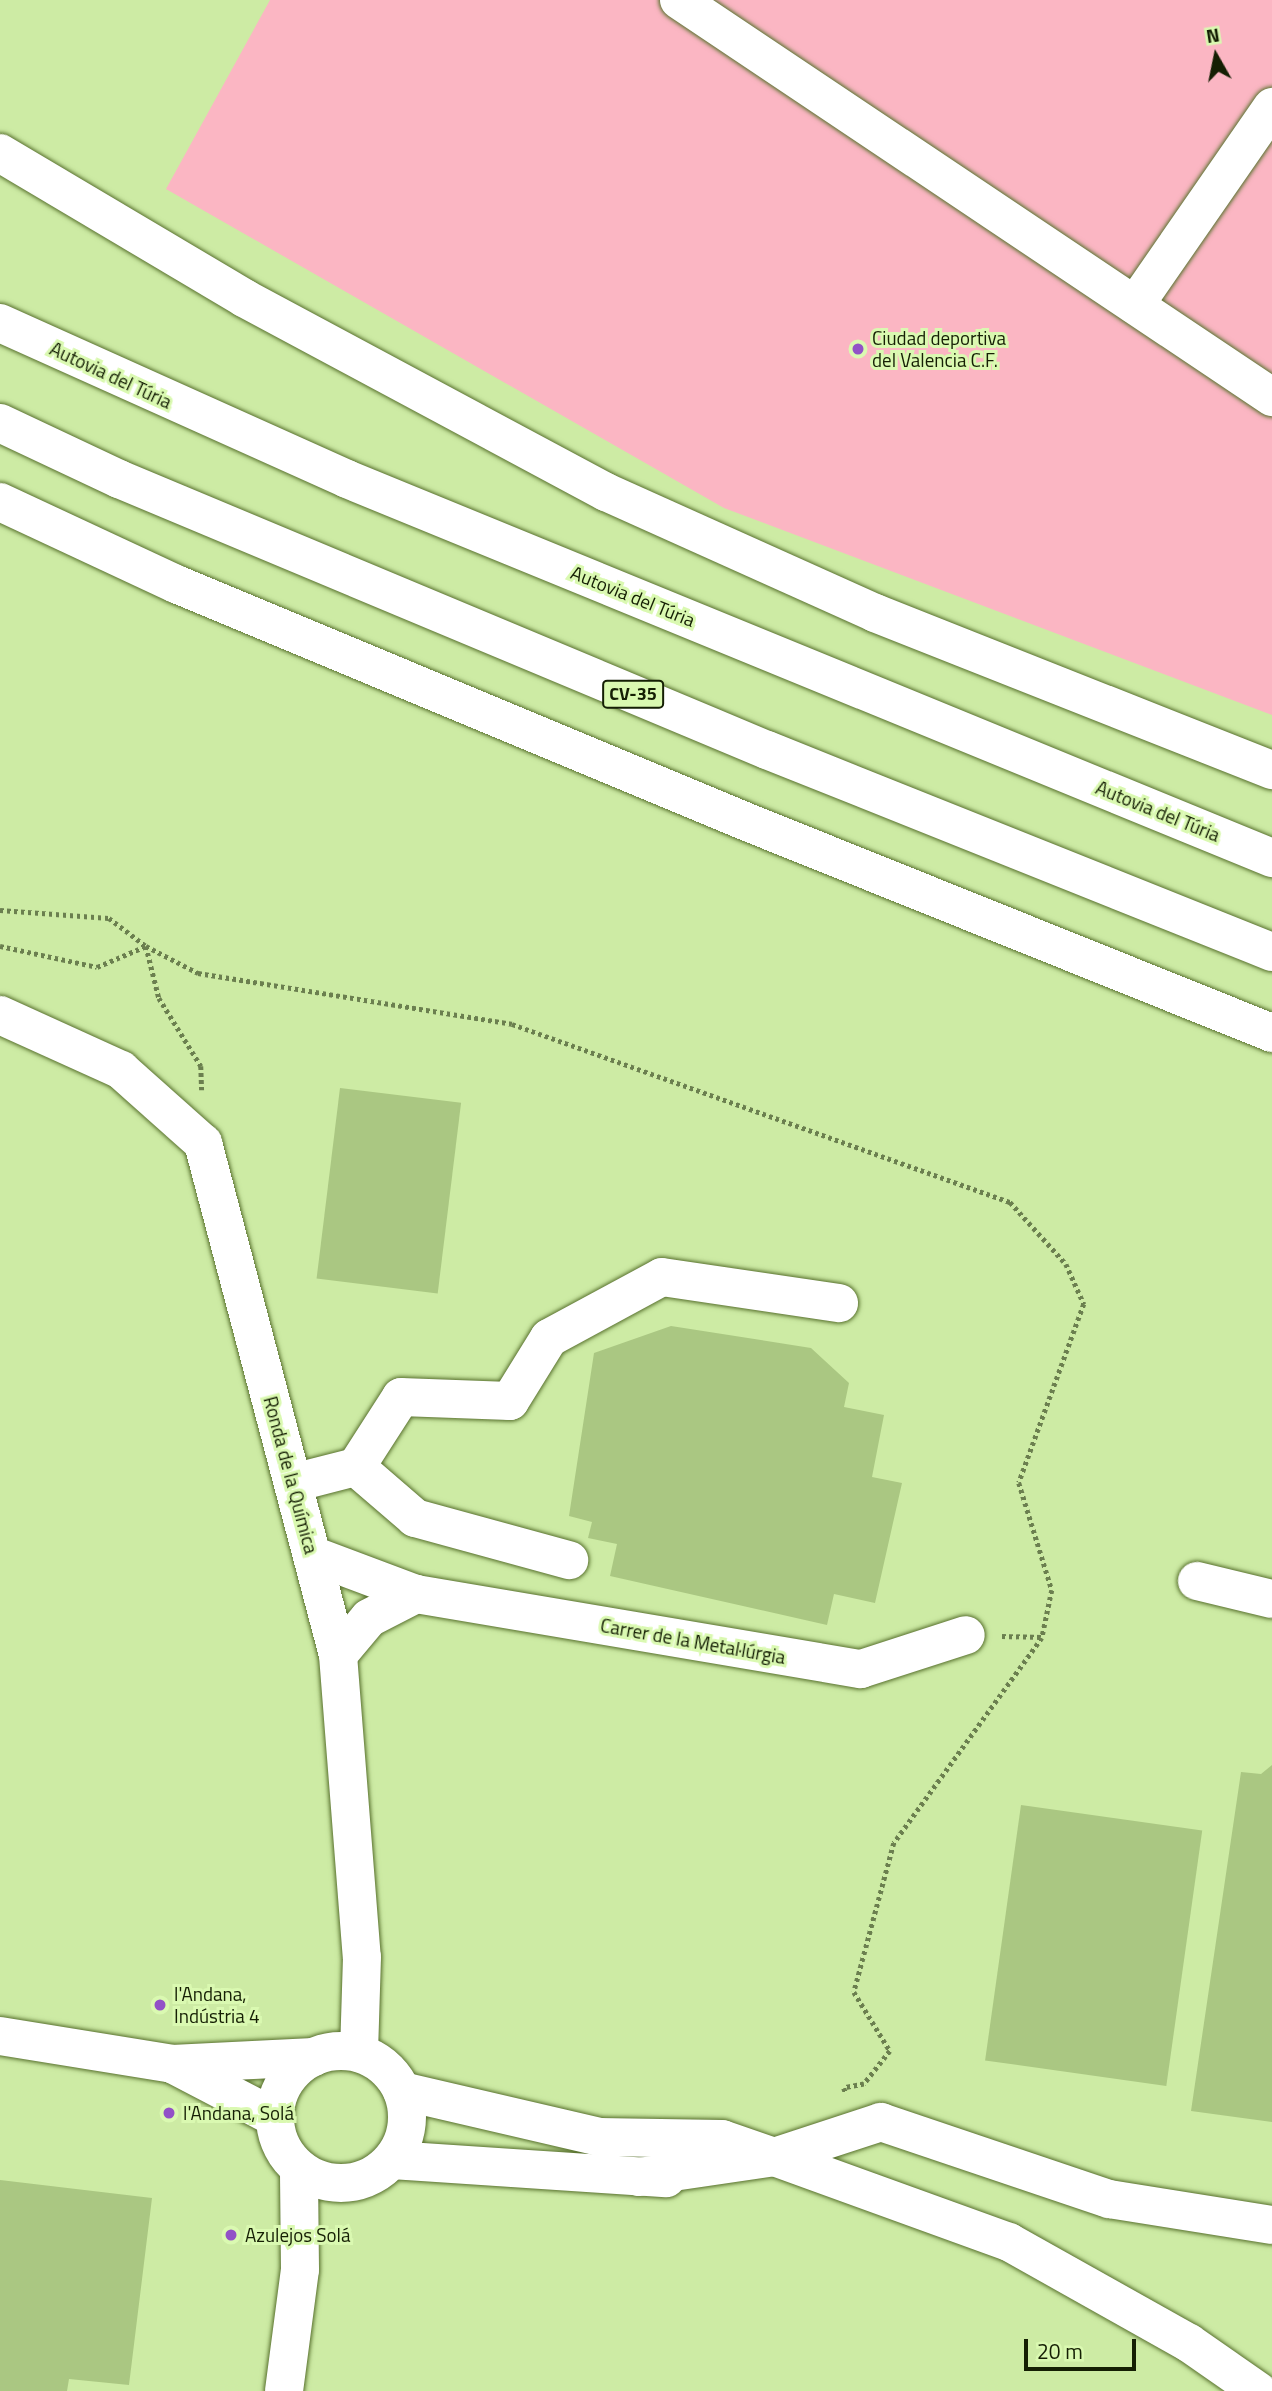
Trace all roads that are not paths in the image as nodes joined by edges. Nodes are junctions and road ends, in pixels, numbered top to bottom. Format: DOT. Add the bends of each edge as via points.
graph roads {
  1 [pos="679,0"];
  2 [pos="1272,107"];
  3 [pos="0,153"];
  4 [pos="1135,305"];
  5 [pos="0,323"];
  6 [pos="1272,397"];
  7 [pos="0,423"];
  8 [pos="0,502"];
  9 [pos="1272,770"];
  10 [pos="1272,858"];
  11 [pos="1272,952"];
  12 [pos="1139,982"];
  13 [pos="0,1015"];
  14 [pos="1272,1033"];
  15 [pos="1272,1046"];
  16 [pos="839,1303"];
  17 [pos="356,1467"];
  18 [pos="293,1483"];
  19 [pos="312,1555"];
  20 [pos="569,1560"];
  21 [pos="1197,1581"];
  22 [pos="416,1594"];
  23 [pos="1272,1599"];
  24 [pos="966,1635"];
  25 [pos="338,1655"];
  26 [pos="0,2036"];
  27 [pos="359,2053"];
  28 [pos="314,2057"];
  29 [pos="172,2064"];
  30 [pos="402,2091"];
  31 [pos="274,2117"];
  32 [pos="774,2157"];
  33 [pos="392,2160"];
  34 [pos="299,2170"];
  35 [pos="639,2177"];
  36 [pos="842,2182"];
  37 [pos="338,2184"];
  38 [pos="1272,2225"];
  39 [pos="300,2270"];
  40 [pos="284,2391"];
  41 [pos="1258,2391"];
  1 -- 4 [label="main road"];
  2 -- 4 [label="main road"];
  3 -- 9 [label="main road" via="244,298 606,492 875,613"];
  4 -- 6 [label="main road"];
  5 -- 10 [label="main road, Autovia del Túria" via="347,479"];
  7 -- 11 [label="main road, CV-35" via="119,479 766,750"];
  8 -- 12 [label="main road" via="176,584"];
  12 -- 14 [label="main road"];
  12 -- 15 [label="main road"];
  13 -- 18 [label="main road, Ronda de la Química" via="121,1070 203,1143"];
  16 -- 17 [label="main road" via="662,1278 549,1338 510,1401 401,1397"];
  17 -- 18 [label="main road"];
  17 -- 20 [label="main road" via="415,1518"];
  18 -- 19 [label="main road, Ronda de la Química"];
  19 -- 22 [label="main road, Carrer de la Metal·lúrgia"];
  19 -- 25 [label="main road, Ronda de la Química"];
  21 -- 23 [label="main road"];
  22 -- 24 [label="main road, Carrer de la Metal·lúrgia" via="861,1669"];
  22 -- 25 [label="main road" via="369,1618"];
  25 -- 27 [label="main road, Ronda de la Química" via="362,1957"];
  26 -- 29 [label="main road"];
  27 -- 28 [label="main road" via="335,2050"];
  27 -- 30 [label="main road" via="385,2067"];
  28 -- 29 [label="main road"];
  28 -- 31 [label="main road" via="285,2081"];
  29 -- 31 [label="main road"];
  30 -- 32 [label="main road" via="599,2137 722,2139"];
  30 -- 33 [label="main road" via="407,2127"];
  31 -- 34 [label="main road" via="280,2147"];
  32 -- 35 [label="main road"];
  32 -- 36 [label="main road"];
  32 -- 38 [label="main road" via="881,2122 1109,2199"];
  33 -- 35 [label="main road"];
  33 -- 37 [label="main road" via="368,2179"];
  34 -- 37 [label="main road"];
  34 -- 39 [label="main road"];
  35 -- 36 [label="main road"];
  36 -- 41 [label="main road" via="1009,2242 1189,2343"];
  37 -- 39 [label="main road"];
  39 -- 40 [label="main road"];
}
